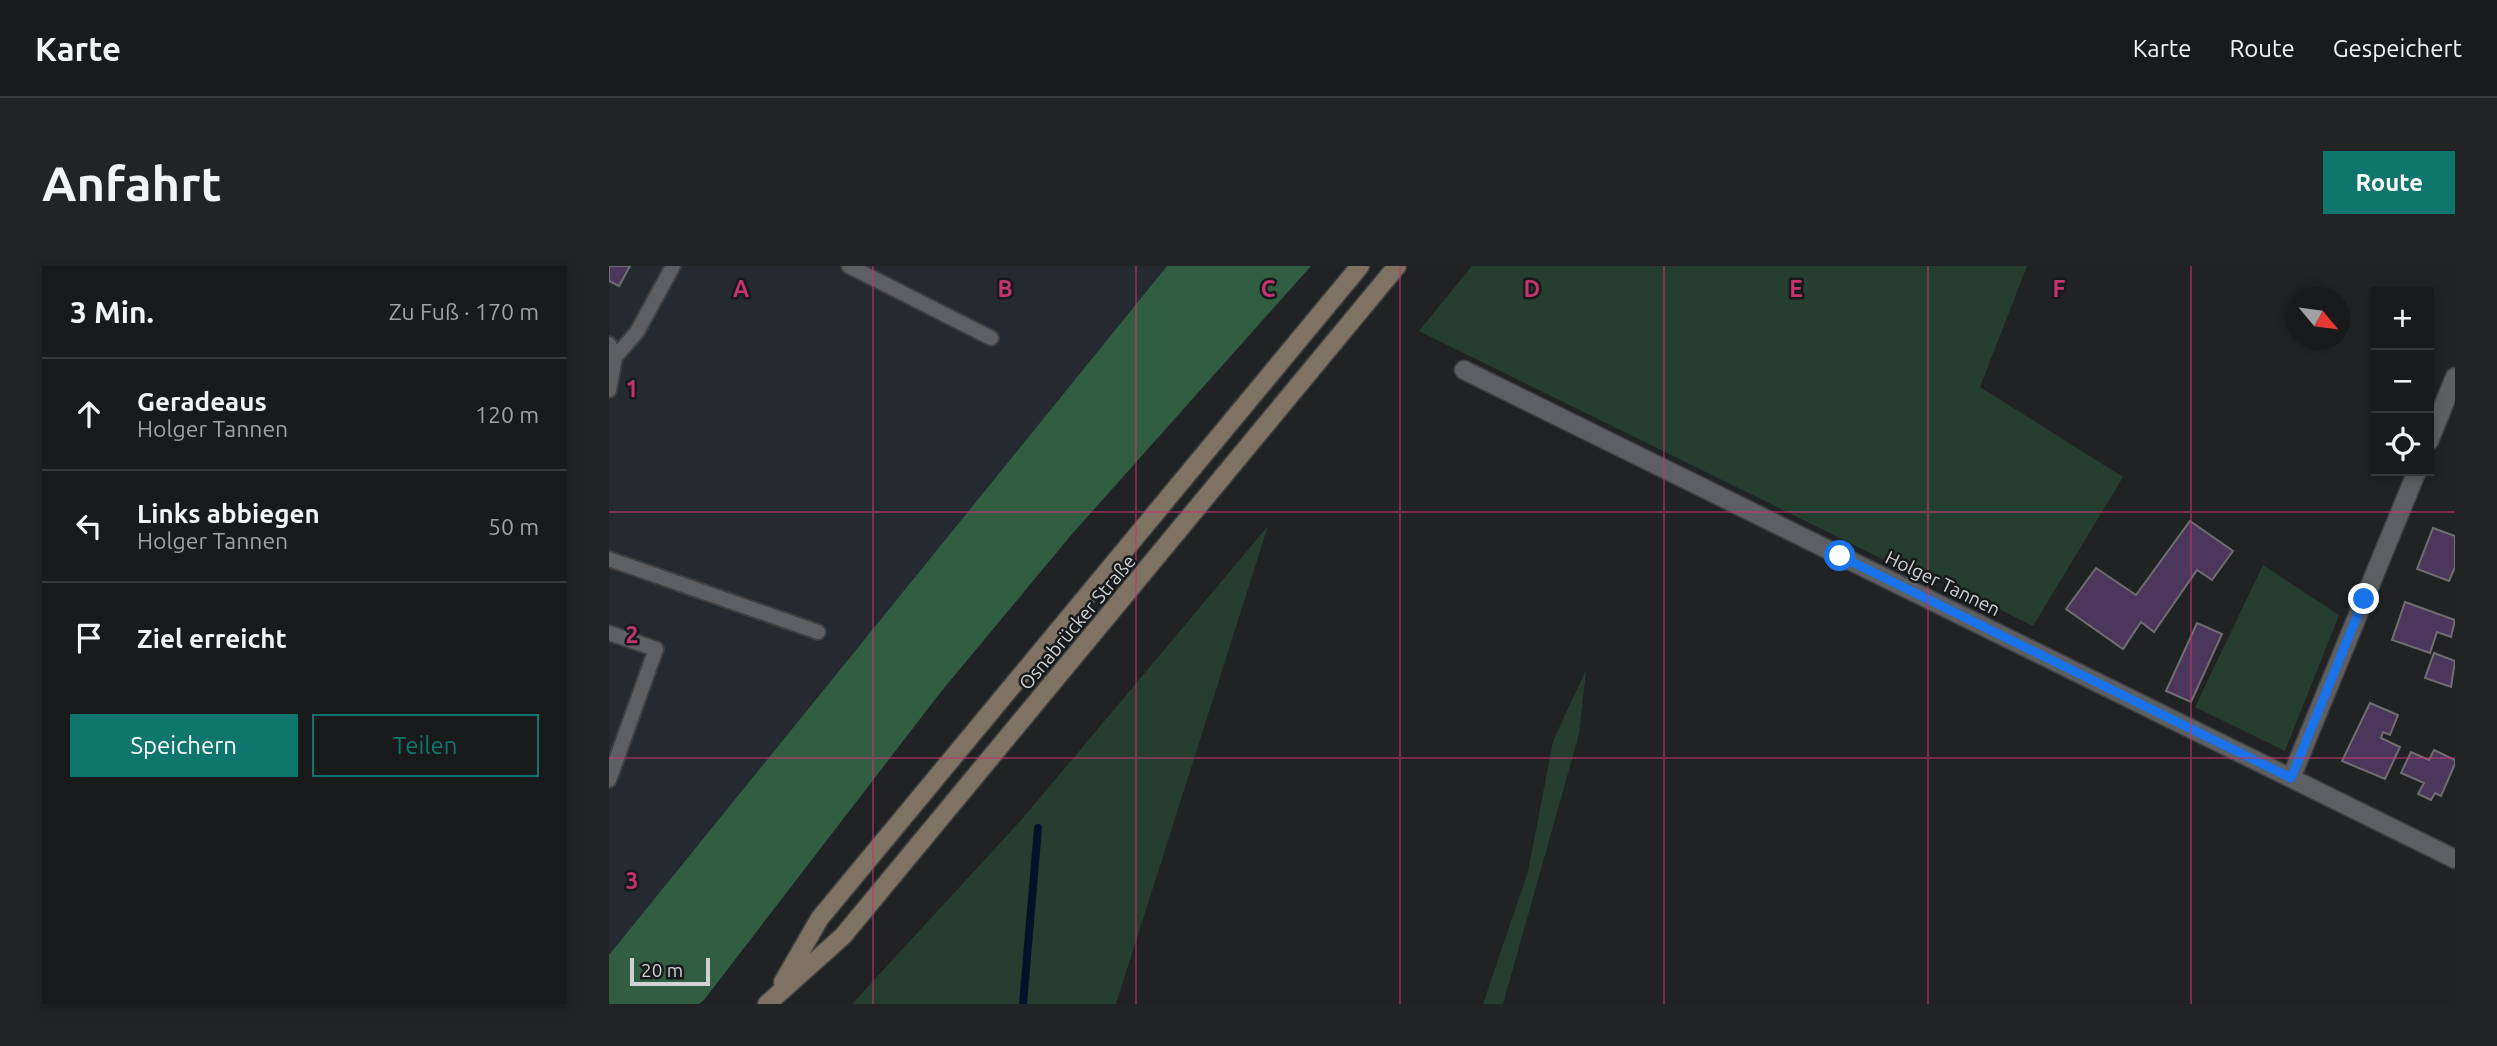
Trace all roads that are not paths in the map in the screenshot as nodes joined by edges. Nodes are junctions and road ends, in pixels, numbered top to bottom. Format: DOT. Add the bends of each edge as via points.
graph roads {
  1 [pos="673,266"];
  2 [pos="849,266"];
  3 [pos="1360,266"];
  4 [pos="1397,266"];
  5 [pos="991,338"];
  6 [pos="612,351"];
  7 [pos="1464,370"];
  8 [pos="2455,377"];
  9 [pos="609,390"];
  10 [pos="2434,429"];
  11 [pos="2415,476"];
  12 [pos="609,559"];
  13 [pos="818,632"];
  14 [pos="609,633"];
  15 [pos="2291,778"];
  16 [pos="609,780"];
  17 [pos="2455,859"];
  18 [pos="772,998"];
  1 -- 6 [label="lane" via="637,332"];
  2 -- 5 [label="lane"];
  3 -- 18 [label="main road, Osnabrücker Straße" via="820,918"];
  4 -- 18 [label="main road, Osnabrücker Straße" via="843,936"];
  6 -- 9 [label="lane"];
  7 -- 15 [label="street, Holger Tannen"];
  8 -- 10 [label="street"];
  11 -- 15 [label="street"];
  12 -- 13 [label="lane"];
  14 -- 16 [label="lane" via="656,649"];
  15 -- 17 [label="street, Holger Tannen"];
}
